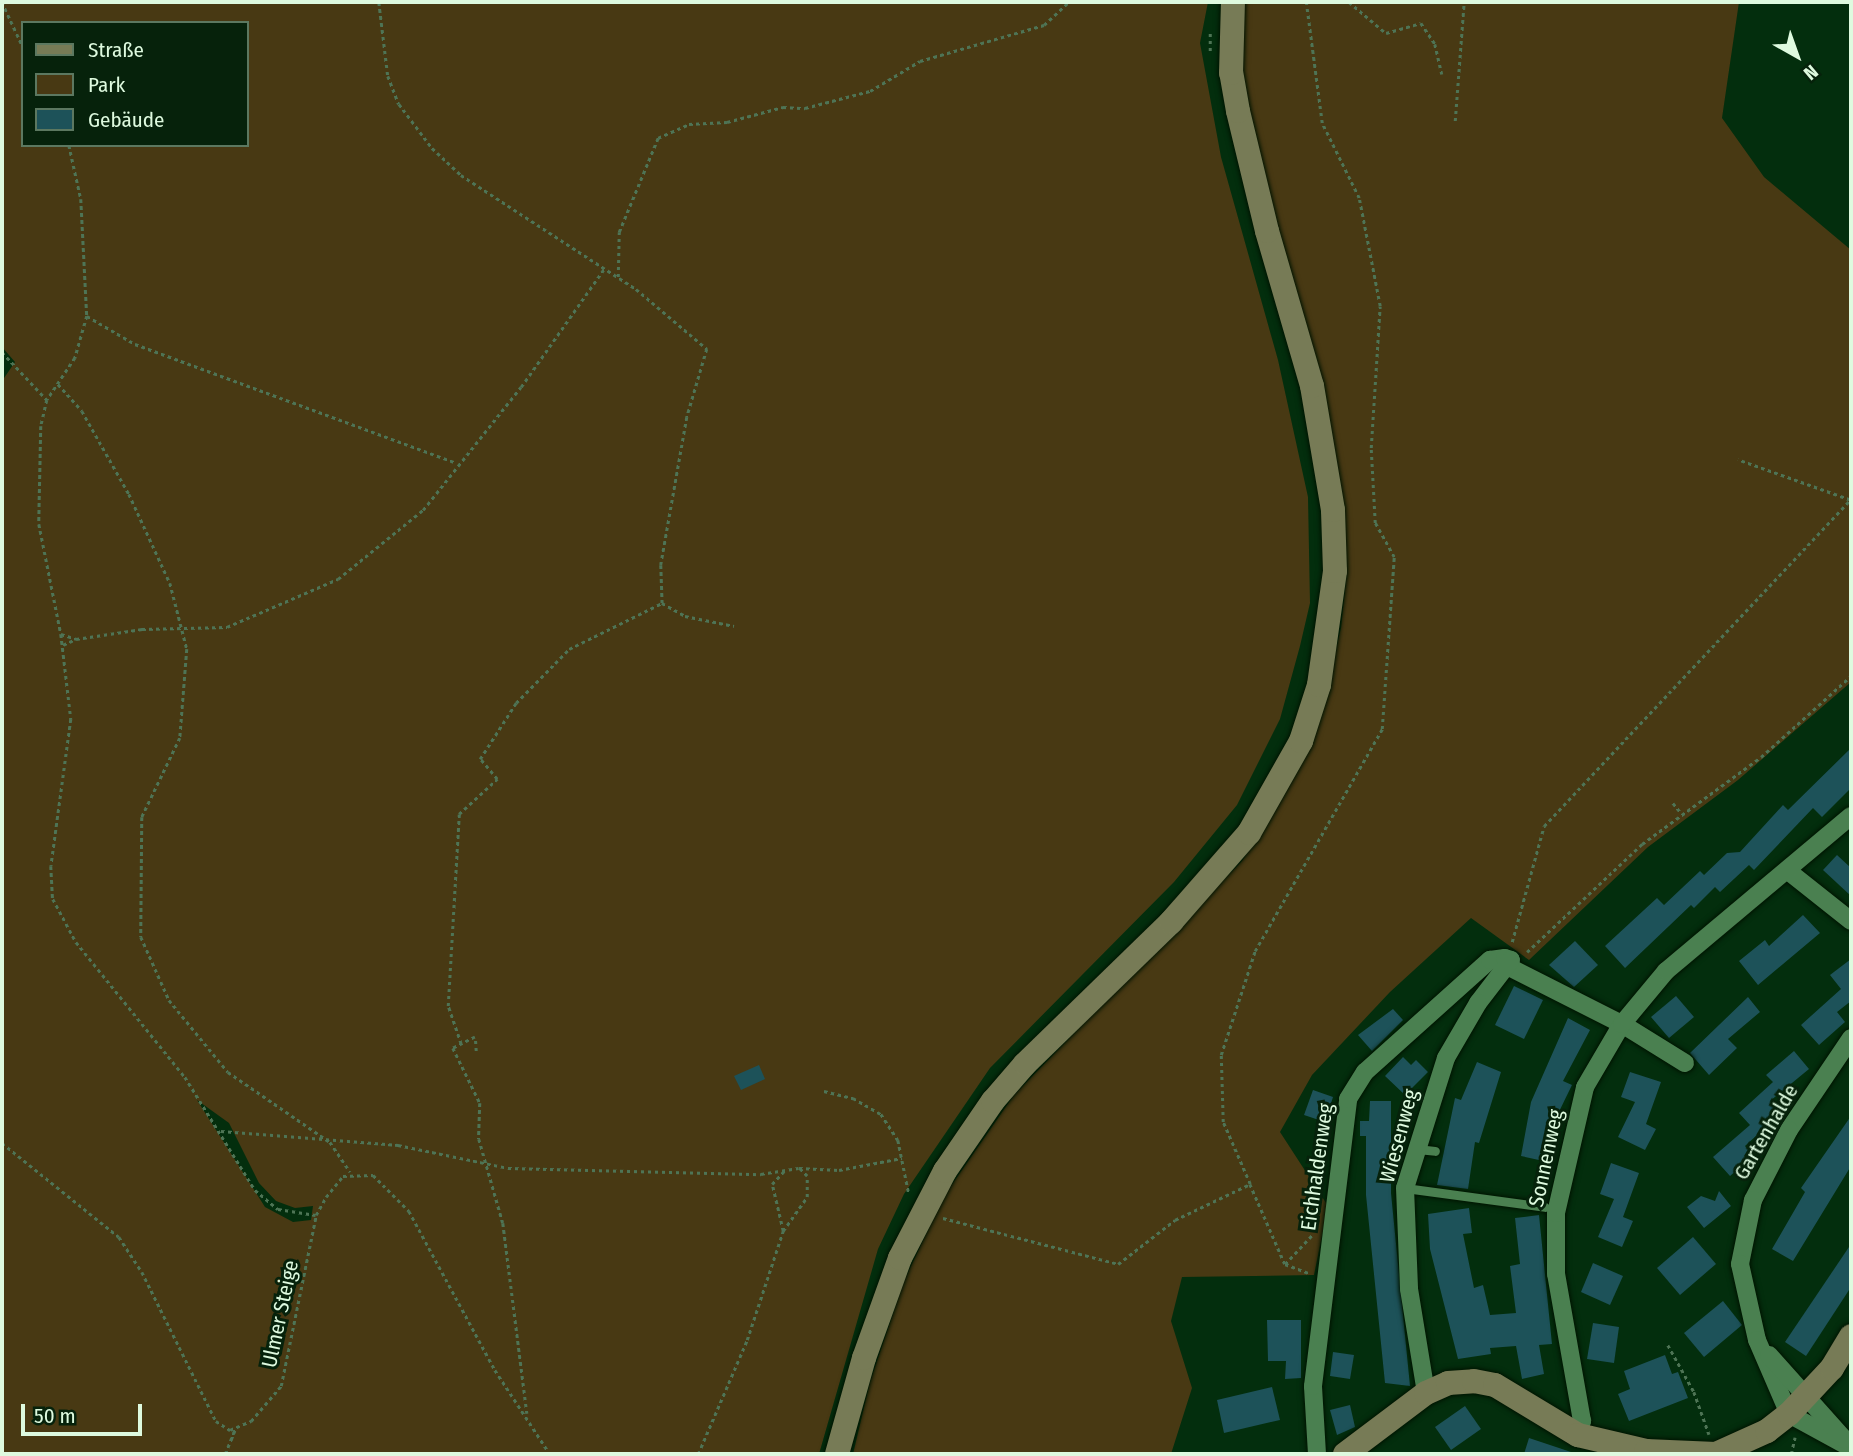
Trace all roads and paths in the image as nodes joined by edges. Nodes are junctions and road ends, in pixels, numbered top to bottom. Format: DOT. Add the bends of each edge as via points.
graph roads {
  1 [pos="2,2"];
  2 [pos="379,2"];
  3 [pos="1069,2"];
  4 [pos="1233,2"];
  5 [pos="1349,2"];
  6 [pos="1464,2"];
  7 [pos="1212,23"];
  8 [pos="21,43"];
  9 [pos="1211,54"];
  10 [pos="1442,74"];
  11 [pos="1455,121"];
  12 [pos="69,147"];
  13 [pos="604,269"];
  14 [pos="618,277"];
  15 [pos="87,316"];
  16 [pos="2,352"];
  17 [pos="58,384"];
  18 [pos="47,400"];
  19 [pos="1738,460"];
  20 [pos="456,463"];
  21 [pos="663,603"];
  22 [pos="734,626"];
  23 [pos="182,628"];
  24 [pos="61,634"];
  25 [pos="76,639"];
  26 [pos="63,646"];
  27 [pos="1851,677"];
  28 [pos="1673,803"];
  29 [pos="1682,815"];
  30 [pos="1851,817"];
  31 [pos="1788,872"];
  32 [pos="1851,921"];
  33 [pos="1518,927"];
  34 [pos="1508,961"];
  35 [pos="1622,1024"];
  36 [pos="1851,1038"];
  37 [pos="461,1044"];
  38 [pos="476,1051"];
  39 [pos="1685,1062"];
  40 [pos="824,1091"];
  41 [pos="222,1131"];
  42 [pos="330,1142"];
  43 [pos="2,1143"];
  44 [pos="1415,1149"];
  45 [pos="1435,1151"];
  46 [pos="902,1158"];
  47 [pos="485,1165"];
  48 [pos="799,1168"];
  49 [pos="787,1169"];
  50 [pos="351,1174"];
  51 [pos="916,1185"];
  52 [pos="1405,1188"];
  53 [pos="916,1204"];
  54 [pos="1545,1207"];
  55 [pos="1333,1213"];
  56 [pos="316,1215"];
  57 [pos="783,1231"];
  58 [pos="1285,1264"];
  59 [pos="1324,1281"];
  60 [pos="1851,1336"];
  61 [pos="1668,1345"];
  62 [pos="1426,1393"];
  63 [pos="1798,1406"];
  64 [pos="527,1416"];
  65 [pos="235,1429"];
  66 [pos="1578,1435"];
  67 [pos="1851,1447"];
  68 [pos="225,1454"];
  69 [pos="550,1454"];
  70 [pos="698,1454"];
  71 [pos="838,1454"];
  72 [pos="1317,1454"];
  73 [pos="1345,1454"];
  74 [pos="1715,1454"];
  1 -- 8 [label="path"];
  2 -- 13 [label="path" via="388,76 399,104 432,148 461,175"];
  3 -- 14 [label="path" via="1044,25 920,61 870,91 805,108 783,107 727,122 688,124 657,138 620,232"];
  4 -- 53 [label="street" via="1231,73 1238,111 1312,386 1333,510 1334,582 1319,685 1301,741 1249,833 1171,922 1059,1028 993,1101"];
  5 -- 10 [label="path" via="1386,33 1421,23 1435,44"];
  6 -- 11 [label="path"];
  7 -- 9 [label="path"];
  12 -- 15 [label="path" via="81,199"];
  13 -- 14 [label="path"];
  13 -- 20 [label="path" via="521,387"];
  14 -- 21 [label="path" via="707,349 687,417 668,524 661,565"];
  15 -- 17 [label="path" via="75,358"];
  15 -- 20 [label="path" via="135,344"];
  16 -- 18 [label="path"];
  17 -- 18 [label="path"];
  17 -- 23 [label="path" via="82,411 129,494 170,583"];
  18 -- 24 [label="path" via="41,426 39,524"];
  19 -- 33 [label="path" via="1850,499 1544,826"];
  20 -- 23 [label="path" via="423,510 338,579 227,627"];
  21 -- 22 [label="path" via="685,616"];
  21 -- 37 [label="path" via="569,649 516,703 480,759 497,779 459,814 448,1006"];
  23 -- 25 [label="path"];
  23 -- 42 [label="path" via="187,649 180,738 142,817 141,936 169,1000 228,1072"];
  24 -- 25 [label="path"];
  24 -- 26 [label="path"];
  25 -- 26 [label="path"];
  26 -- 41 [label="path" via="71,719 51,866 53,899 76,942 185,1077"];
  27 -- 29 [label="path" via="1761,757"];
  28 -- 29 [label="path"];
  29 -- 34 [label="path" via="1642,844 1530,950"];
  30 -- 31 [label="street, Sonnenweg"];
  31 -- 32 [label="street"];
  31 -- 35 [label="street, Sonnenweg" via="1666,971"];
  34 -- 35 [label="street"];
  34 -- 44 [label="street, Wiesenweg" via="1446,1058"];
  34 -- 55 [label="street, Eichhaldenweg" via="1490,960 1365,1072 1348,1099"];
  35 -- 39 [label="street"];
  35 -- 66 [label="street, Sonnenweg" via="1585,1087 1557,1200 1556,1274 1582,1421"];
  36 -- 63 [label="street, Gartenhalde" via="1789,1130 1753,1200 1740,1264 1756,1340"];
  37 -- 38 [label="path" via="475,1037"];
  37 -- 47 [label="path" via="453,1048 481,1103"];
  40 -- 46 [label="path" via="853,1098 881,1114 898,1140"];
  41 -- 42 [label="path"];
  41 -- 56 [label="path" via="265,1200 292,1214"];
  42 -- 47 [label="path" via="398,1145"];
  42 -- 50 [label="path"];
  43 -- 65 [label="path" via="119,1237 142,1272 215,1421 223,1429"];
  44 -- 45 [label="lane"];
  44 -- 52 [label="street, Wiesenweg"];
  46 -- 48 [label="path" via="839,1170"];
  46 -- 53 [label="path"];
  47 -- 49 [label="path" via="761,1174"];
  47 -- 64 [label="path" via="503,1223"];
  48 -- 49 [label="path"];
  48 -- 57 [label="path" via="807,1176 807,1197"];
  49 -- 57 [label="path" via="772,1184"];
  50 -- 56 [label="path, Ulmer Steige" via="334,1184"];
  50 -- 64 [label="path" via="373,1175 403,1203 489,1360"];
  51 -- 53 [label="path"];
  52 -- 54 [label="lane"];
  52 -- 62 [label="street, Wiesenweg" via="1409,1290"];
  53 -- 58 [label="path" via="1118,1264 1175,1220 1250,1184"];
  53 -- 71 [label="street" via="864,1358"];
  55 -- 58 [label="path"];
  55 -- 59 [label="street, Eichhaldenweg"];
  56 -- 65 [label="path, Ulmer Steige" via="281,1386 251,1421"];
  57 -- 70 [label="path" via="747,1340"];
  58 -- 59 [label="path"];
  59 -- 72 [label="street, Eichhaldenweg" via="1313,1386"];
  60 -- 63 [label="street"];
  61 -- 74 [label="path" via="1694,1392"];
  62 -- 66 [label="street" via="1448,1383 1494,1385"];
  62 -- 73 [label="street"];
  63 -- 67 [label="street"];
  63 -- 74 [label="street" via="1767,1431"];
  64 -- 69 [label="path"];
  65 -- 68 [label="path"];
  66 -- 74 [label="street" via="1646,1451"];
}
